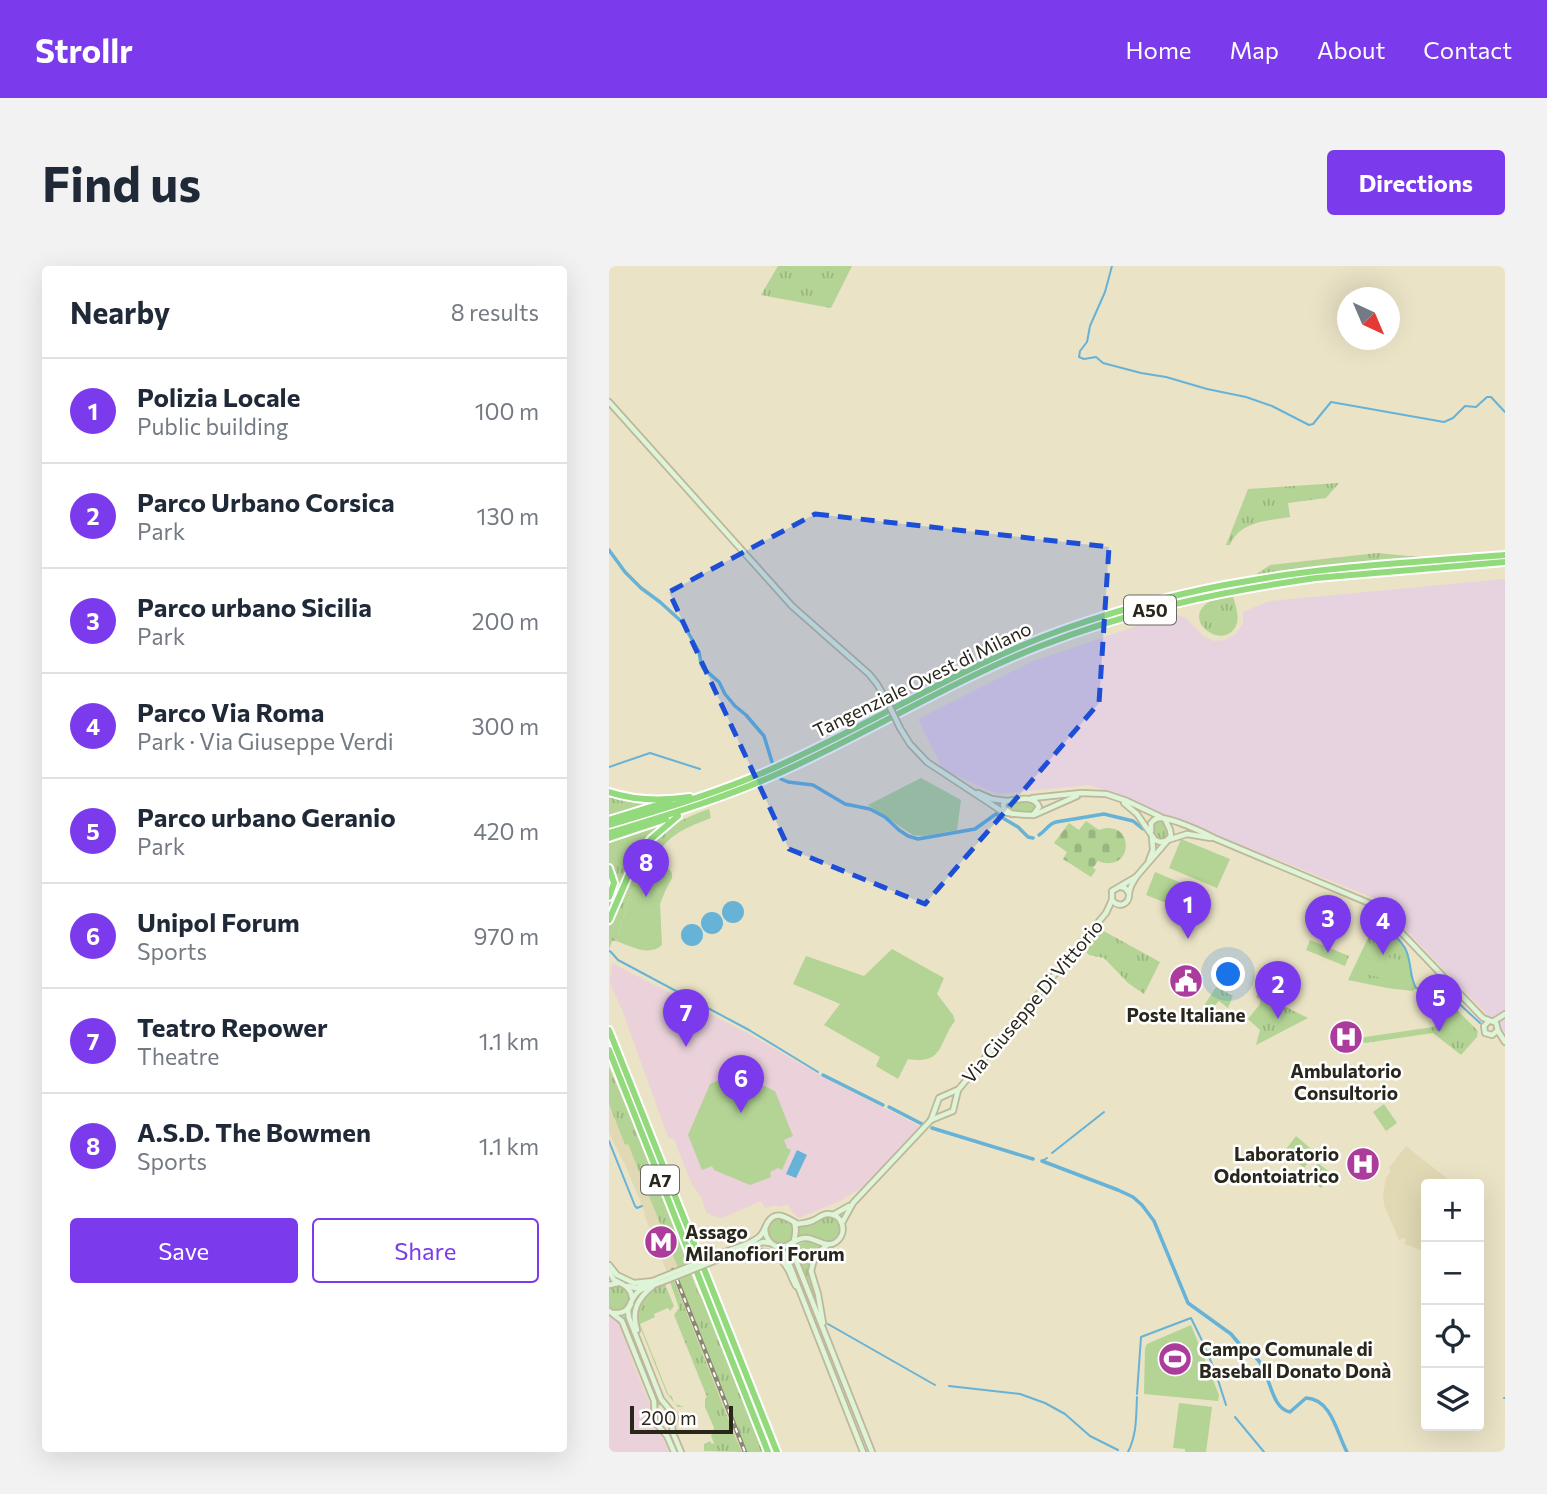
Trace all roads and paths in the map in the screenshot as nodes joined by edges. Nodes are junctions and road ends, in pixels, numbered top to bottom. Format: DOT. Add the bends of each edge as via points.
graph roads {
  1 [pos="609,402"];
  2 [pos="1505,555"];
  3 [pos="1505,562"];
  4 [pos="970,790"];
  5 [pos="609,792"];
  6 [pos="1095,793"];
  7 [pos="709,794"];
  8 [pos="682,798"];
  9 [pos="1032,798"];
  10 [pos="995,799"];
  11 [pos="1121,800"];
  12 [pos="1006,801"];
  13 [pos="706,802"];
  14 [pos="1004,808"];
  15 [pos="1154,813"];
  16 [pos="1012,814"];
  17 [pos="1033,815"];
  18 [pos="678,816"];
  19 [pos="1163,818"];
  20 [pos="609,820"];
  21 [pos="1151,823"];
  22 [pos="609,825"];
  23 [pos="1151,833"];
  24 [pos="609,835"];
  25 [pos="1214,838"];
  26 [pos="1168,840"];
  27 [pos="1147,864"];
  28 [pos="609,868"];
  29 [pos="1136,877"];
  30 [pos="1120,887"];
  31 [pos="1129,893"];
  32 [pos="609,897"];
  33 [pos="1112,900"];
  34 [pos="1118,905"];
  35 [pos="1106,913"];
  36 [pos="609,920"];
  37 [pos="1504,1016"];
  38 [pos="609,1021"];
  39 [pos="1492,1025"];
  40 [pos="609,1030"];
  41 [pos="1503,1040"];
  42 [pos="609,1050"];
  43 [pos="619,1054"];
  44 [pos="609,1061"];
  45 [pos="958,1090"];
  46 [pos="946,1095"];
  47 [pos="628,1098"];
  48 [pos="955,1102"];
  49 [pos="936,1107"];
  50 [pos="944,1114"];
  51 [pos="932,1120"];
  52 [pos="853,1203"];
  53 [pos="833,1215"];
  54 [pos="794,1222"];
  55 [pos="842,1223"];
  56 [pos="765,1228"];
  57 [pos="793,1241"];
  58 [pos="770,1243"];
  59 [pos="827,1244"];
  60 [pos="779,1247"];
  61 [pos="730,1253"];
  62 [pos="609,1265"];
  63 [pos="609,1271"];
  64 [pos="653,1283"];
  65 [pos="622,1284"];
  66 [pos="609,1285"];
  67 [pos="801,1292"];
  68 [pos="631,1301"];
  69 [pos="609,1311"];
  70 [pos="825,1334"];
  71 [pos="643,1353"];
  72 [pos="669,1409"];
  73 [pos="655,1413"];
  74 [pos="672,1425"];
  75 [pos="661,1428"];
  76 [pos="674,1452"];
  77 [pos="681,1452"];
  78 [pos="768,1452"];
  79 [pos="779,1452"];
  80 [pos="863,1452"];
  81 [pos="872,1452"];
  1 -- 4 [label="main road, bridge" via="792,606 869,674 921,756"];
  2 -- 7 [label="highway, Tangenziale Ovest di Milano / A50" via="1280,576 1136,606 1001,655 781,765"];
  3 -- 13 [label="highway, Tangenziale Ovest di Milano / A50" via="1286,582 1203,596 1122,618 993,666 785,771"];
  4 -- 10 [label="main road"];
  4 -- 16 [label="main road"];
  5 -- 8 [label="highway" via="641,799"];
  6 -- 9 [label="main road"];
  6 -- 11 [label="main road"];
  6 -- 17 [label="main road" via="1076,796"];
  7 -- 8 [label="highway"];
  7 -- 22 [label="highway, Tangenziale Ovest di Milano / A50"];
  8 -- 20 [label="highway"];
  9 -- 12 [label="main road"];
  9 -- 17 [label="main road" via="1039,807"];
  10 -- 12 [label="main road"];
  10 -- 14 [label="main road"];
  11 -- 15 [label="main road"];
  11 -- 23 [label="main road"];
  12 -- 14 [label="main road"];
  13 -- 18 [label="highway"];
  13 -- 24 [label="highway, Tangenziale Ovest di Milano / A50"];
  14 -- 16 [label="main road"];
  15 -- 19 [label="main road"];
  15 -- 21 [label="main road"];
  16 -- 17 [label="main road"];
  18 -- 24 [label="highway"];
  18 -- 36 [label="highway" via="636,858"];
  19 -- 21 [label="main road"];
  19 -- 25 [label="main road"];
  19 -- 26 [label="main road" via="1171,832"];
  21 -- 23 [label="main road"];
  23 -- 26 [label="main road" via="1155,840"];
  23 -- 27 [label="main road" via="1153,850"];
  25 -- 26 [label="main road" via="1187,834"];
  25 -- 39 [label="main road" via="1376,906"];
  26 -- 27 [label="main road"];
  27 -- 29 [label="main road"];
  28 -- 32 [label="highway" via="614,883"];
  29 -- 30 [label="main road"];
  29 -- 31 [label="main road"];
  30 -- 31 [label="main road"];
  30 -- 33 [label="main road" via="1112,891"];
  31 -- 34 [label="main road" via="1127,902"];
  33 -- 34 [label="main road"];
  33 -- 35 [label="main road, Via Giuseppe Di Vittorio"];
  34 -- 35 [label="main road, Via Giuseppe Di Vittorio"];
  35 -- 45 [label="main road, Via Giuseppe Di Vittorio"];
  37 -- 39 [label="main road"];
  38 -- 43 [label="highway, A7"];
  39 -- 41 [label="main road"];
  40 -- 43 [label="highway, A7"];
  42 -- 47 [label="highway, A7"];
  43 -- 79 [label="highway, A7"];
  44 -- 47 [label="highway"];
  45 -- 46 [label="main road, Via Giuseppe Di Vittorio"];
  45 -- 48 [label="main road, Via Giuseppe Di Vittorio"];
  46 -- 48 [label="main road"];
  46 -- 49 [label="main road"];
  47 -- 78 [label="highway, A7"];
  48 -- 50 [label="main road" via="953,1111"];
  49 -- 50 [label="main road"];
  49 -- 51 [label="main road"];
  50 -- 51 [label="main road"];
  51 -- 52 [label="main road"];
  52 -- 53 [label="main road"];
  52 -- 55 [label="main road"];
  53 -- 54 [label="main road"];
  53 -- 55 [label="main road"];
  54 -- 56 [label="main road" via="777,1216"];
  54 -- 57 [label="main road"];
  55 -- 59 [label="main road" via="841,1237"];
  56 -- 58 [label="main road"];
  56 -- 61 [label="main road" via="756,1240"];
  57 -- 59 [label="main road" via="807,1238"];
  57 -- 60 [label="main road"];
  57 -- 70 [label="main road" via="793,1253"];
  58 -- 60 [label="main road"];
  58 -- 61 [label="main road"];
  59 -- 70 [label="main road" via="815,1256 811,1271"];
  60 -- 67 [label="main road"];
  61 -- 64 [label="main road, bridge"];
  61 -- 67 [label="main road" via="761,1251 775,1256"];
  62 -- 64 [label="main road" via="634,1283"];
  63 -- 65 [label="main road"];
  64 -- 65 [label="main road" via="636,1288"];
  64 -- 68 [label="main road"];
  64 -- 71 [label="main road" via="635,1309"];
  65 -- 66 [label="main road"];
  65 -- 68 [label="main road" via="629,1289"];
  67 -- 80 [label="main road"];
  68 -- 69 [label="main road" via="622,1312"];
  68 -- 71 [label="main road" via="629,1318"];
  69 -- 73 [label="main road" via="622,1321"];
  70 -- 81 [label="main road"];
  71 -- 72 [label="main road"];
  72 -- 73 [label="main road"];
  72 -- 74 [label="main road" via="674,1415"];
  73 -- 75 [label="main road"];
  74 -- 75 [label="main road"];
  74 -- 77 [label="main road"];
  75 -- 76 [label="main road"];
}
